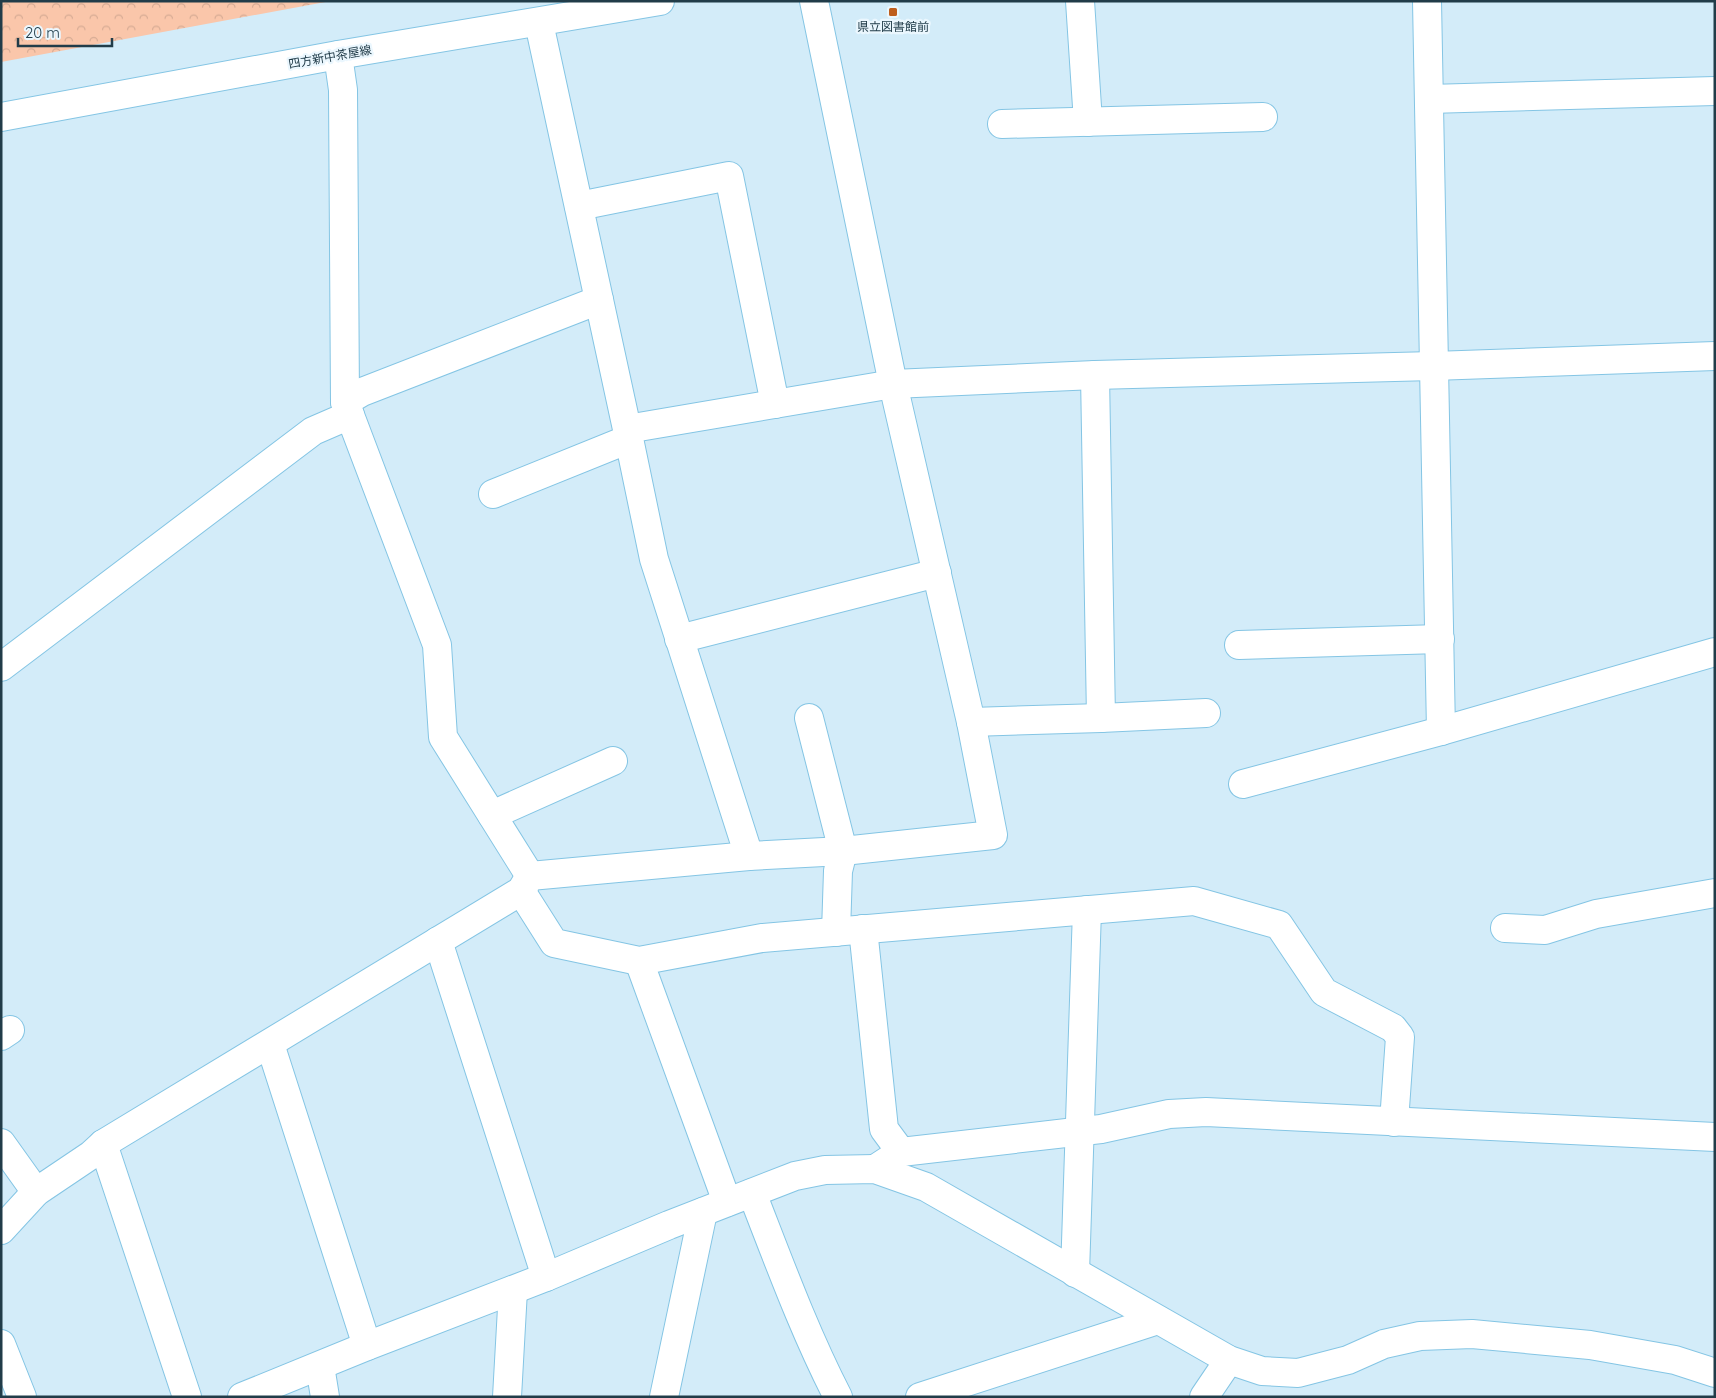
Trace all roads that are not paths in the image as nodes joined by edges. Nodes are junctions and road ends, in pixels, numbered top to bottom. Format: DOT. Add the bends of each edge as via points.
graph roads {
  1 [pos="660,1"];
  2 [pos="814,1"];
  3 [pos="1080,1"];
  4 [pos="1427,1"];
  5 [pos="539,23"];
  6 [pos="338,55"];
  7 [pos="1715,91"];
  8 [pos="1429,99"];
  9 [pos="1,117"];
  10 [pos="1264,117"];
  11 [pos="1088,122"];
  12 [pos="1002,124"];
  13 [pos="579,206"];
  14 [pos="599,300"];
  15 [pos="1715,356"];
  16 [pos="1433,366"];
  17 [pos="1095,375"];
  18 [pos="893,384"];
  19 [pos="775,404"];
  20 [pos="347,408"];
  21 [pos="628,434"];
  22 [pos="493,494"];
  23 [pos="937,573"];
  24 [pos="679,639"];
  25 [pos="1440,639"];
  26 [pos="1239,645"];
  27 [pos="1715,652"];
  28 [pos="1,667"];
  29 [pos="1206,713"];
  30 [pos="809,718"];
  31 [pos="1101,718"];
  32 [pos="970,722"];
  33 [pos="1441,731"];
  34 [pos="612,761"];
  35 [pos="1243,784"];
  36 [pos="492,816"];
  37 [pos="843,851"];
  38 [pos="749,856"];
  39 [pos="525,883"];
  40 [pos="1715,893"];
  41 [pos="1087,910"];
  42 [pos="1505,928"];
  43 [pos="863,929"];
  44 [pos="836,932"];
  45 [pos="438,941"];
  46 [pos="639,960"];
  47 [pos="270,1044"];
  48 [pos="1394,1122"];
  49 [pos="1080,1130"];
  50 [pos="1715,1138"];
  51 [pos="1,1143"];
  52 [pos="103,1144"];
  53 [pos="900,1152"];
  54 [pos="876,1169"];
  55 [pos="36,1192"];
  56 [pos="727,1202"];
  57 [pos="1,1230"];
  58 [pos="1075,1273"];
  59 [pos="546,1277"];
  60 [pos="513,1290"];
  61 [pos="1158,1320"];
  62 [pos="1,1344"];
  63 [pos="367,1346"];
  64 [pos="1230,1360"];
  65 [pos="320,1366"];
  66 [pos="1715,1373"];
  67 [pos="1202,1395"];
  68 [pos="22,1397"];
  69 [pos="187,1397"];
  70 [pos="242,1397"];
  71 [pos="325,1397"];
  72 [pos="507,1397"];
  73 [pos="664,1397"];
  74 [pos="838,1397"];
  75 [pos="920,1397"];
  1 -- 5 [label="street, 四方新中茶屋線"];
  2 -- 18 [label="street"];
  3 -- 11 [label="street"];
  4 -- 8 [label="street"];
  5 -- 6 [label="street, 四方新中茶屋線"];
  5 -- 13 [label="street"];
  6 -- 9 [label="street, 四方新中茶屋線"];
  6 -- 20 [label="street" via="343,90"];
  7 -- 8 [label="street"];
  8 -- 16 [label="street"];
  10 -- 11 [label="street"];
  11 -- 12 [label="street"];
  13 -- 14 [label="street"];
  13 -- 19 [label="street" via="729,176"];
  14 -- 20 [label="street" via="362,392"];
  14 -- 21 [label="street"];
  15 -- 16 [label="street"];
  16 -- 17 [label="street"];
  16 -- 25 [label="street"];
  17 -- 18 [label="street"];
  17 -- 31 [label="street"];
  18 -- 19 [label="street"];
  18 -- 23 [label="street"];
  19 -- 21 [label="street"];
  20 -- 28 [label="street"];
  20 -- 36 [label="street" via="437,645 443,737"];
  21 -- 22 [label="street"];
  21 -- 24 [label="street" via="654,559"];
  23 -- 24 [label="street"];
  23 -- 32 [label="street"];
  24 -- 38 [label="street"];
  25 -- 26 [label="street"];
  25 -- 33 [label="street"];
  27 -- 33 [label="street"];
  29 -- 31 [label="street"];
  30 -- 37 [label="street"];
  31 -- 32 [label="street"];
  32 -- 37 [label="street" via="993,835"];
  33 -- 35 [label="street"];
  34 -- 36 [label="street"];
  36 -- 39 [label="street"];
  37 -- 38 [label="street"];
  37 -- 44 [label="street" via="838,871"];
  38 -- 39 [label="street"];
  39 -- 45 [label="street"];
  39 -- 46 [label="street" via="554,943"];
  40 -- 42 [label="street" via="1596,914 1545,930"];
  41 -- 43 [label="street"];
  41 -- 48 [label="street" via="1194,901 1279,925 1324,992 1393,1028 1400,1037"];
  41 -- 49 [label="street"];
  43 -- 44 [label="street"];
  43 -- 53 [label="street" via="884,1129"];
  44 -- 46 [label="street" via="762,938"];
  45 -- 47 [label="street"];
  45 -- 59 [label="street"];
  46 -- 56 [label="street"];
  47 -- 52 [label="street"];
  47 -- 63 [label="street"];
  48 -- 49 [label="street" via="1206,1112 1169,1114 1101,1129"];
  48 -- 50 [label="street"];
  49 -- 53 [label="street"];
  49 -- 58 [label="street"];
  51 -- 55 [label="street"];
  52 -- 55 [label="street"];
  52 -- 69 [label="street"];
  53 -- 54 [label="street"];
  54 -- 56 [label="street" via="826,1170 795,1176"];
  54 -- 58 [label="street" via="926,1187"];
  55 -- 57 [label="street"];
  56 -- 59 [label="street"];
  56 -- 73 [label="street"];
  56 -- 74 [label="street" via="799,1311"];
  58 -- 61 [label="street"];
  59 -- 60 [label="street"];
  60 -- 63 [label="street"];
  60 -- 72 [label="street"];
  61 -- 64 [label="street"];
  61 -- 75 [label="street"];
  62 -- 68 [label="street"];
  63 -- 65 [label="street"];
  64 -- 66 [label="street" via="1262,1371 1298,1373 1348,1360 1384,1344 1420,1336 1472,1334 1590,1345 1675,1360"];
  64 -- 67 [label="street"];
  65 -- 70 [label="street"];
  65 -- 71 [label="street"];
}
